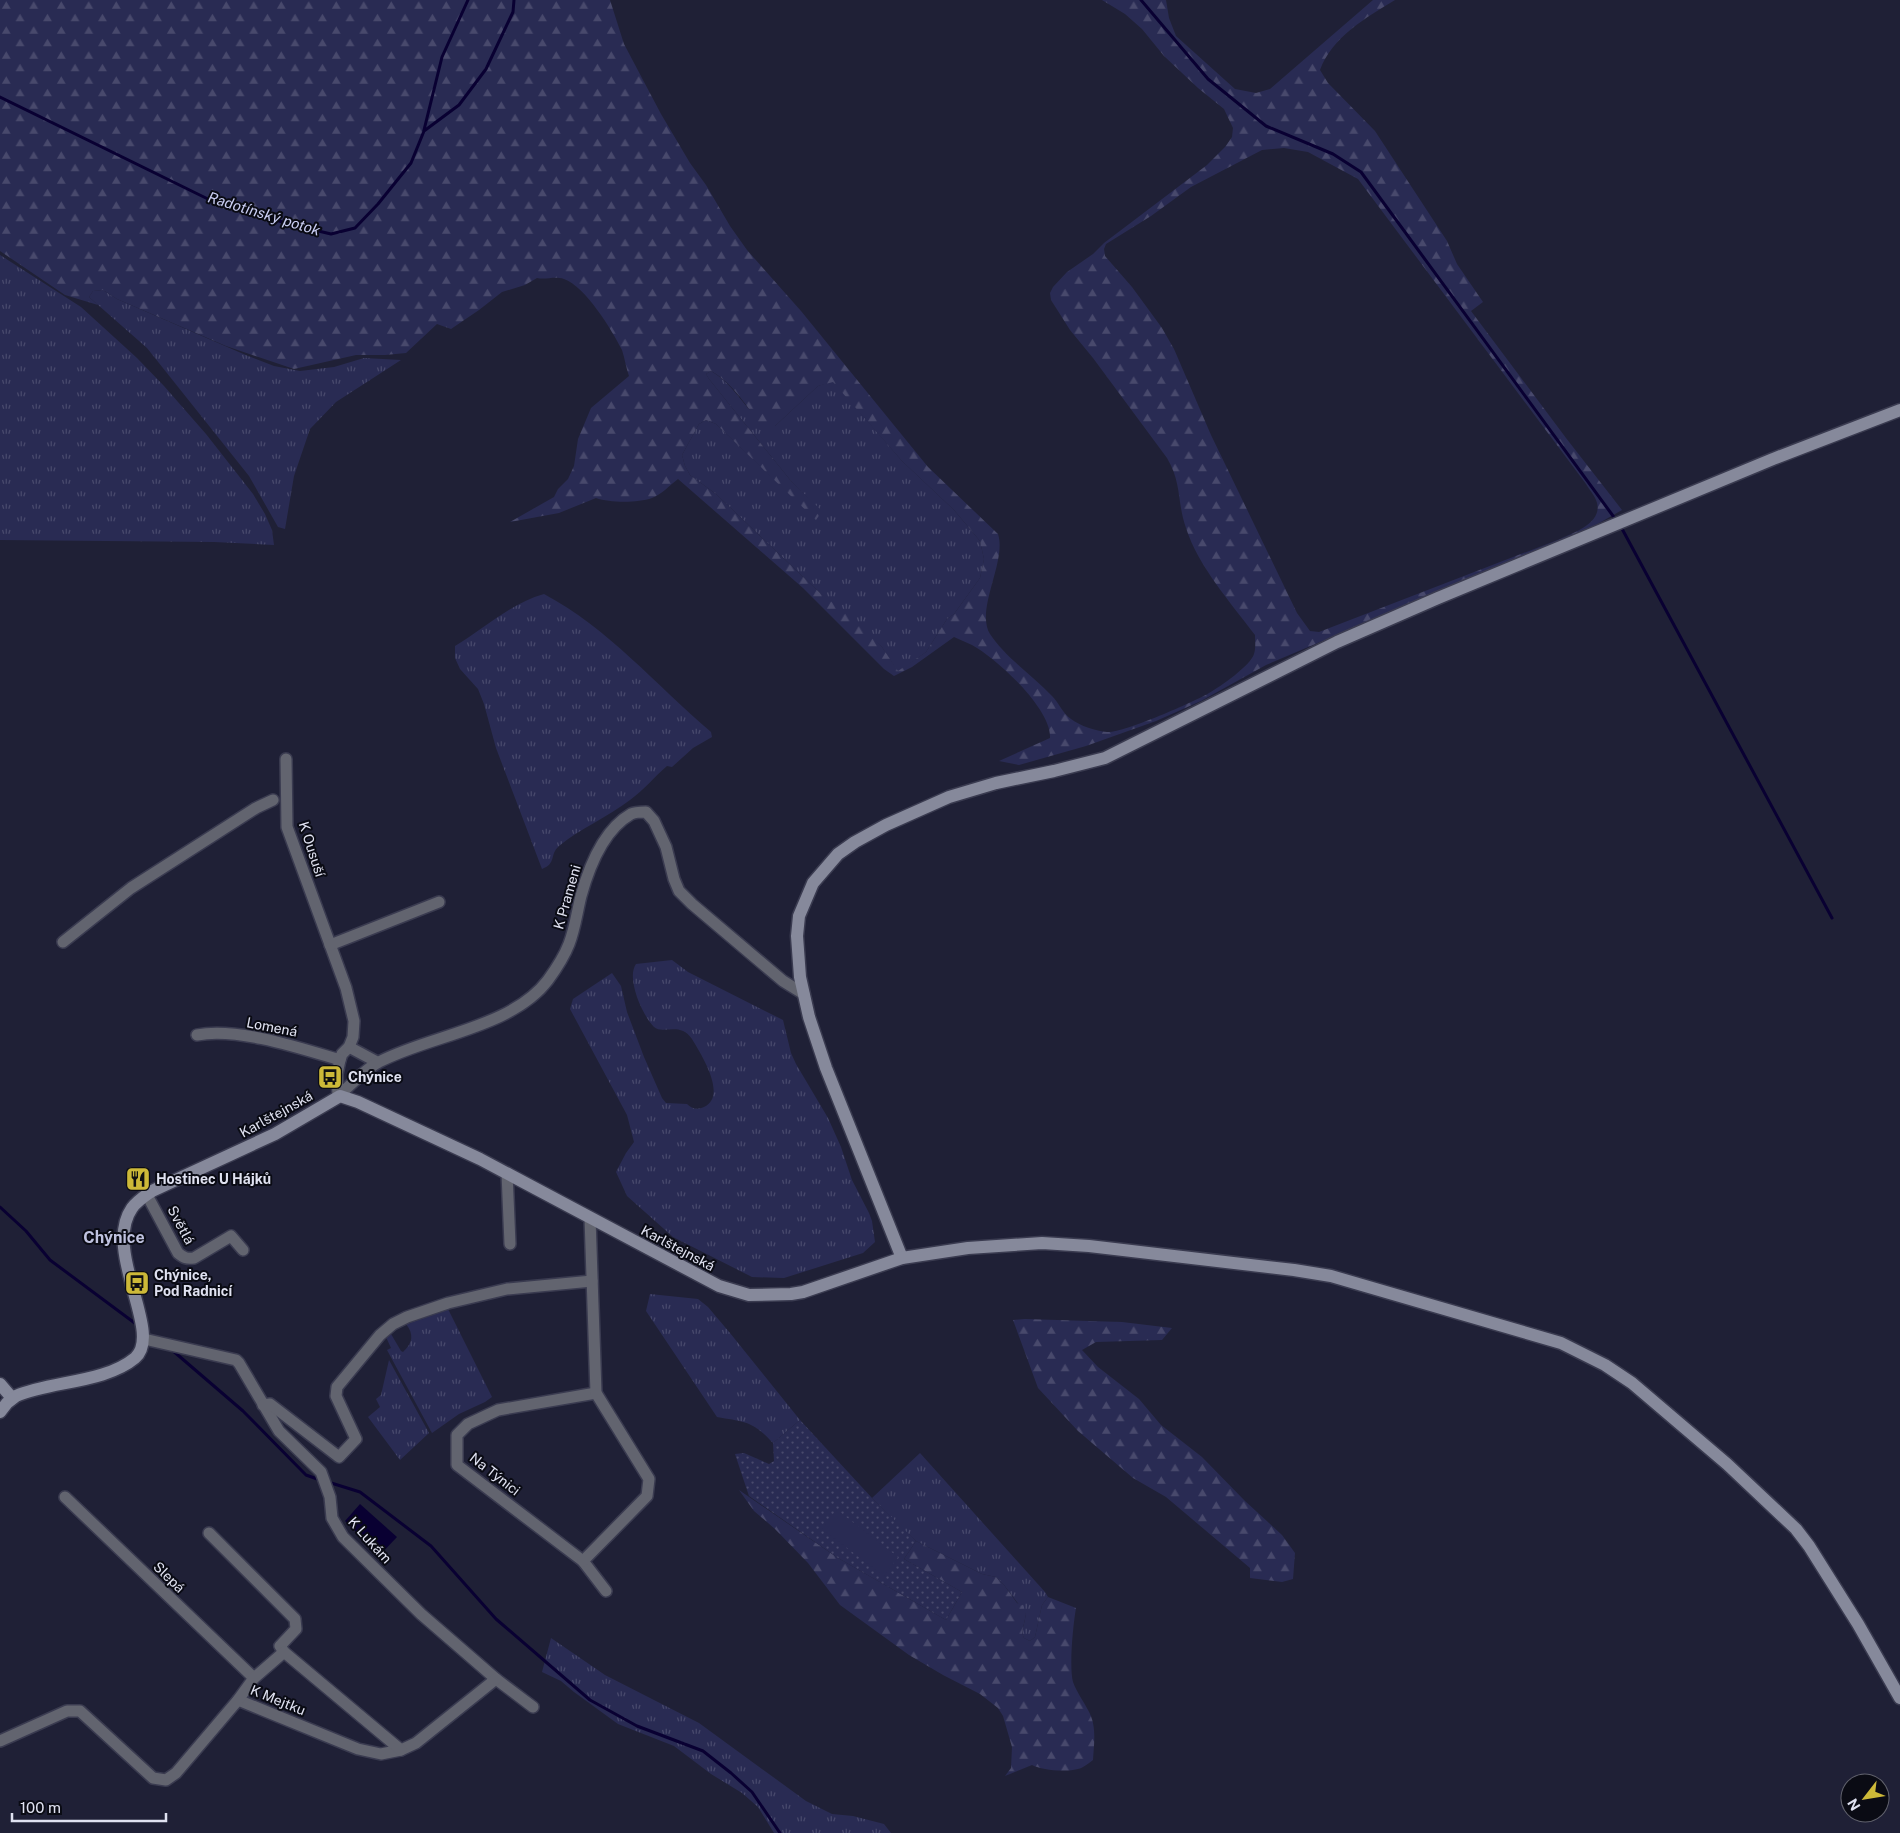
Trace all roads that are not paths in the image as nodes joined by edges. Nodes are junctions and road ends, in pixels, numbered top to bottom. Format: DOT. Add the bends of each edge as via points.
graph roads {
  1 [pos="1900,410"];
  2 [pos="286,759"];
  3 [pos="273,800"];
  4 [pos="439,902"];
  5 [pos="63,942"];
  6 [pos="330,945"];
  7 [pos="804,994"];
  8 [pos="197,1035"];
  9 [pos="350,1047"];
  10 [pos="340,1060"];
  11 [pos="377,1062"];
  12 [pos="338,1096"];
  13 [pos="508,1173"];
  14 [pos="147,1195"];
  15 [pos="590,1218"];
  16 [pos="510,1244"];
  17 [pos="243,1250"];
  18 [pos="902,1258"];
  19 [pos="592,1281"];
  20 [pos="144,1339"];
  21 [pos="0,1384"];
  22 [pos="596,1394"];
  23 [pos="12,1398"];
  24 [pos="264,1406"];
  25 [pos="0,1412"];
  26 [pos="64,1498"];
  27 [pos="210,1533"];
  28 [pos="583,1562"];
  29 [pos="606,1591"];
  30 [pos="284,1652"];
  31 [pos="254,1678"];
  32 [pos="496,1679"];
  33 [pos="1900,1698"];
  34 [pos="238,1700"];
  35 [pos="532,1707"];
  36 [pos="0,1741"];
  37 [pos="401,1750"];
  1 -- 7 [label="main road" via="1773,459 1355,634 1105,758 996,782 950,797 886,825 838,854 813,883 799,916 797,936"];
  2 -- 6 [label="street, K Ousuší" via="287,827"];
  3 -- 5 [label="street" via="131,888"];
  4 -- 6 [label="street"];
  6 -- 9 [label="street, K Ousuší" via="354,1021"];
  7 -- 11 [label="street, K Prameni" via="783,981 679,891 666,846 654,821 646,812 633,813 611,830 597,852 581,896 569,946 558,966 534,994 497,1018"];
  7 -- 18 [label="main road" via="826,1068"];
  8 -- 10 [label="street, Lomená" via="252,1037"];
  9 -- 10 [label="street"];
  9 -- 11 [label="street"];
  10 -- 12 [label="street"];
  11 -- 12 [label="street"];
  12 -- 13 [label="main road, Karlštejnská" via="358,1102"];
  12 -- 14 [label="main road, Karlštejnská" via="275,1134"];
  13 -- 15 [label="main road, Karlštejnská"];
  13 -- 16 [label="street"];
  14 -- 17 [label="street, Světlá" via="183,1258 194,1258 231,1236"];
  14 -- 20 [label="main road, Karlštejnská" via="132,1208 123,1234 127,1268"];
  15 -- 18 [label="main road, Karlštejnská" via="719,1286 749,1294 771,1296 803,1292"];
  15 -- 19 [label="street"];
  18 -- 33 [label="main road, Karlštejnská" via="968,1248 1042,1243 1294,1270 1332,1276 1561,1343 1605,1364 1632,1383 1727,1464 1796,1529 1844,1600"];
  19 -- 22 [label="street"];
  19 -- 24 [label="street" via="507,1289 448,1303 393,1324 380,1334 337,1387 336,1396 356,1439 339,1457 270,1404"];
  20 -- 23 [label="main road" via="140,1353 120,1366"];
  20 -- 24 [label="street, K Lukám" via="236,1360"];
  21 -- 23 [label="main road"];
  22 -- 28 [label="street" via="649,1479 647,1496"];
  22 -- 28 [label="street, Na Týnici" via="498,1410 468,1424 457,1435 457,1465"];
  23 -- 25 [label="main road"];
  24 -- 32 [label="street, K Lukám" via="279,1431 321,1472 330,1497 332,1518 343,1537 421,1614"];
  26 -- 31 [label="street, Slepá"];
  27 -- 30 [label="street" via="295,1619 296,1629 280,1646"];
  28 -- 29 [label="street, Na Týnici"];
  30 -- 31 [label="street, K Mejtku"];
  30 -- 37 [label="street"];
  31 -- 34 [label="street, K Mejtku"];
  32 -- 35 [label="street, K Lukám"];
  32 -- 37 [label="street, K Mejtku" via="416,1743"];
  34 -- 36 [label="street" via="176,1773 166,1780 153,1778 80,1711 67,1712"];
  34 -- 37 [label="street, K Mejtku" via="358,1749 381,1754"];
}
